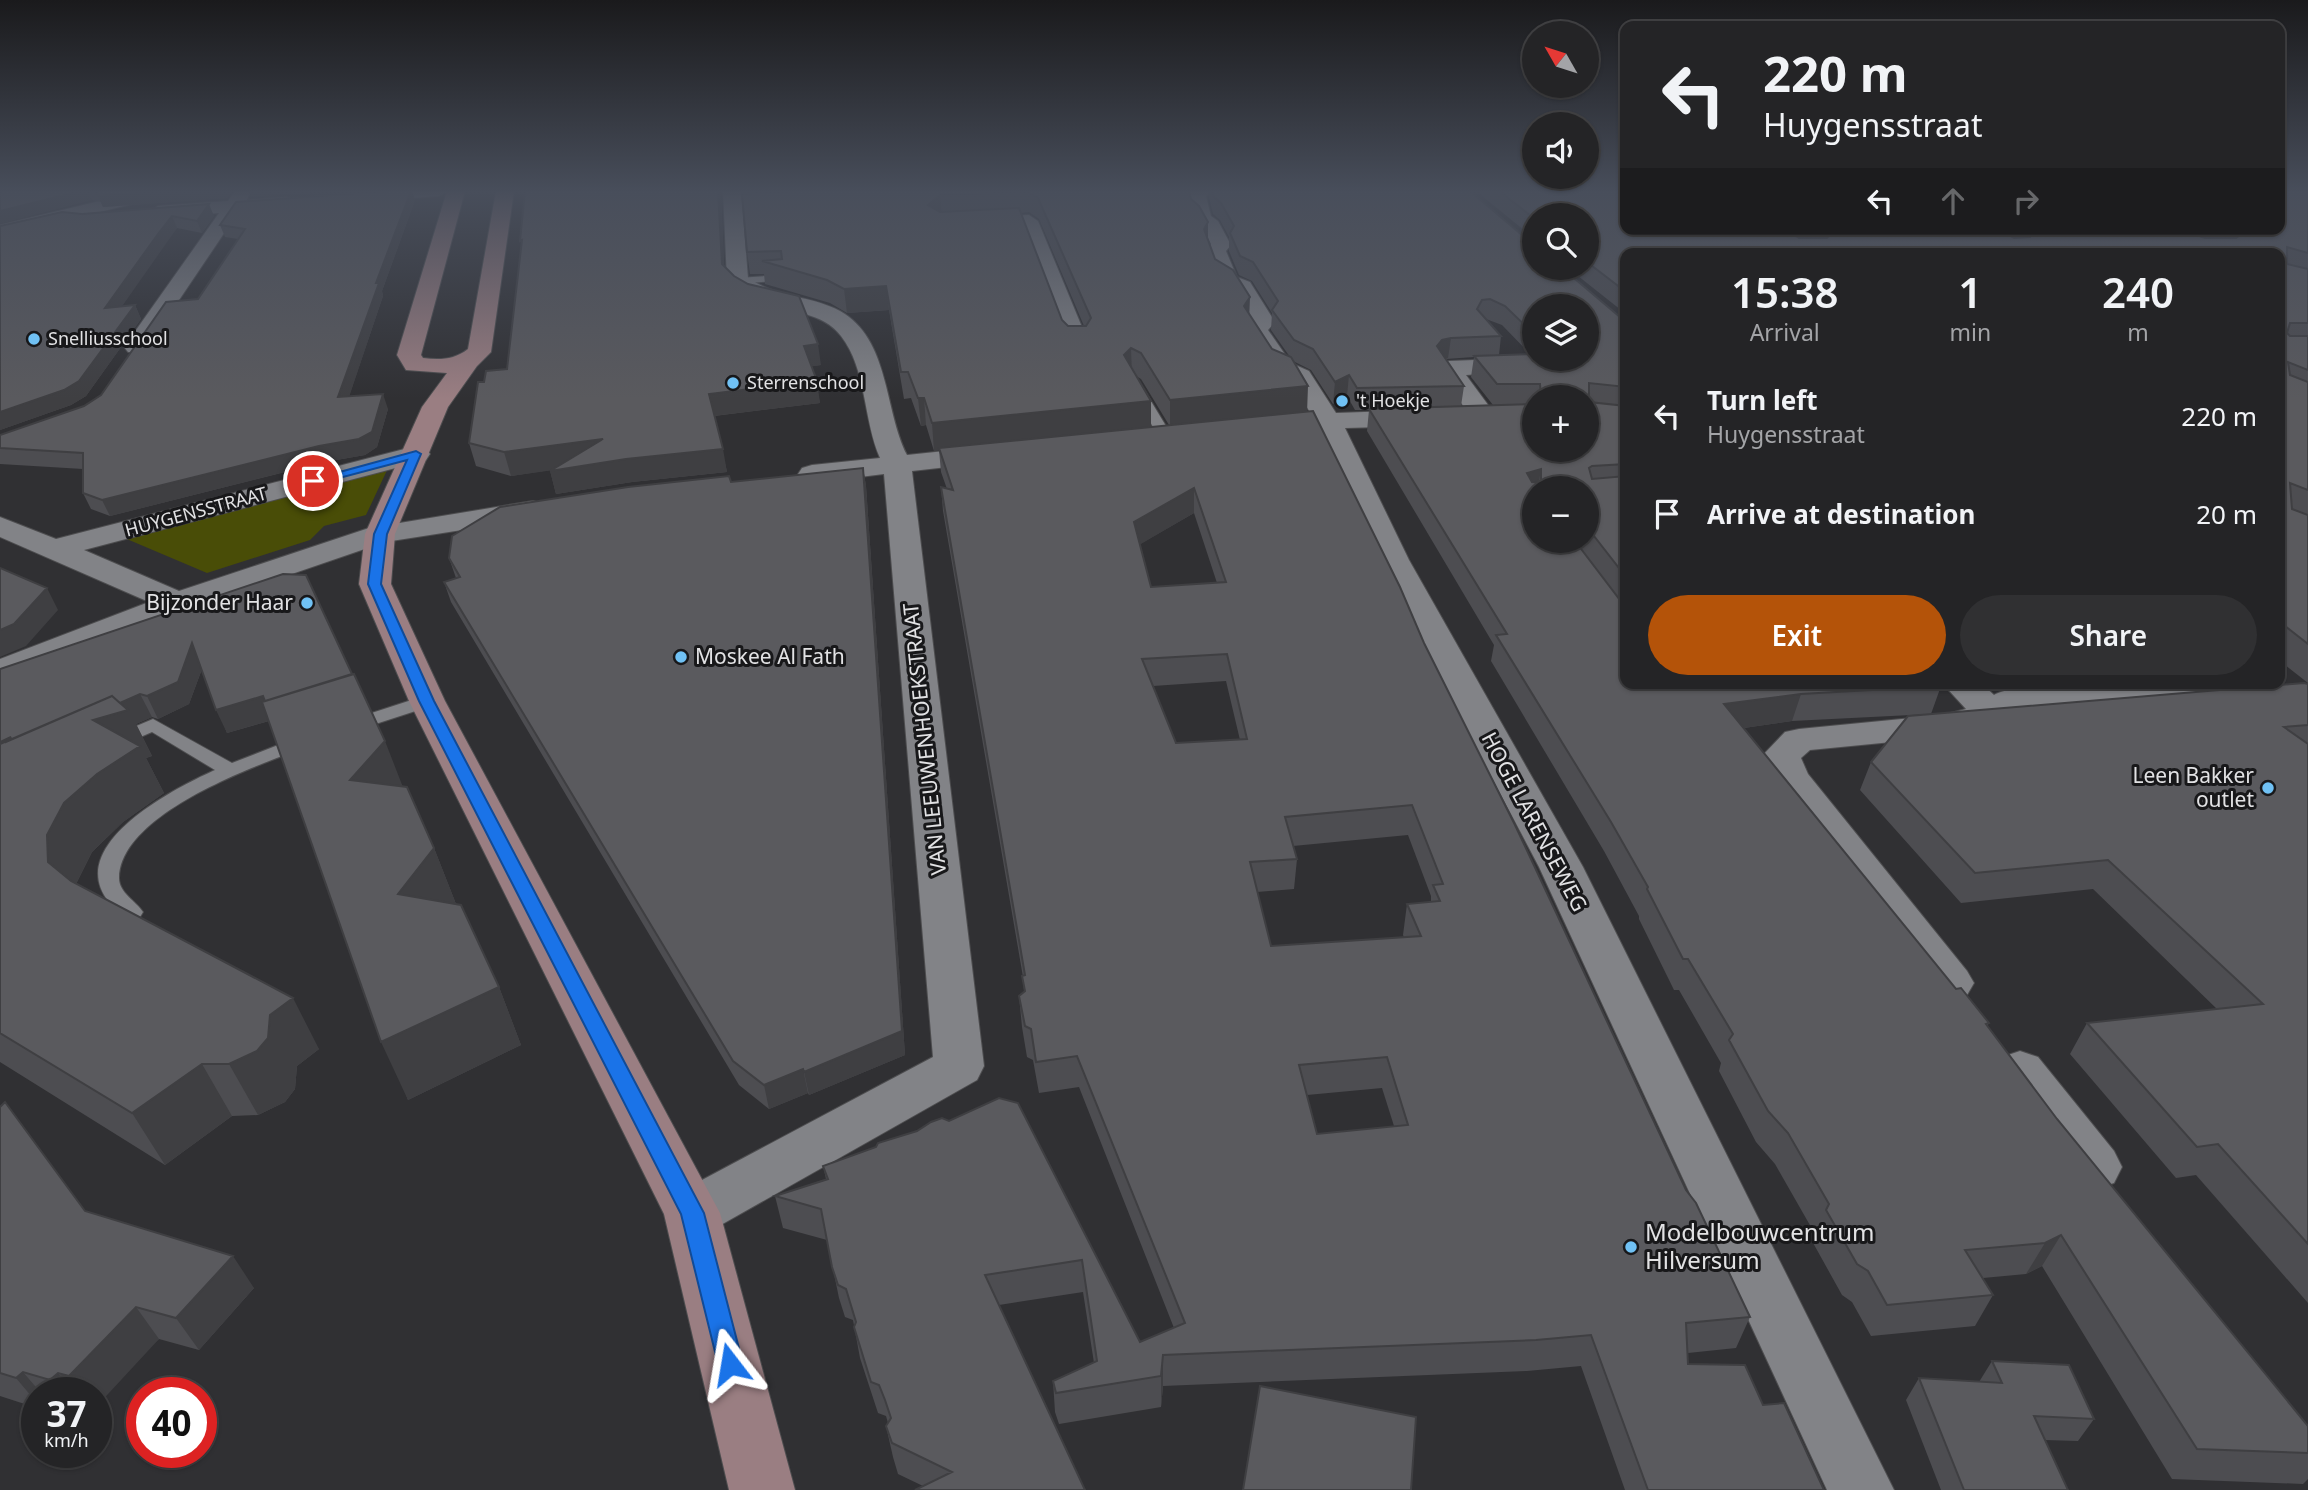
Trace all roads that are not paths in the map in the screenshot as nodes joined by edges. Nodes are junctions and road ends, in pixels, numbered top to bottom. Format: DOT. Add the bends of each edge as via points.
graph roads {
  1 [pos="195,261"];
  2 [pos="436,261"];
  3 [pos="494,261"];
  4 [pos="738,261"];
  5 [pos="1045,261"];
  6 [pos="1220,261"];
  7 [pos="780,278"];
  8 [pos="738,281"];
  9 [pos="1077,344"];
  10 [pos="1505,346"];
  11 [pos="468,361"];
  12 [pos="119,370"];
  13 [pos="1133,380"];
  14 [pos="1328,421"];
  15 [pos="1247,428"];
  16 [pos="1165,436"];
  17 [pos="1017,451"];
  18 [pos="416,454"];
  19 [pos="897,464"];
  20 [pos="791,476"];
  21 [pos="566,504"];
  22 [pos="0,526"];
  23 [pos="380,534"];
  24 [pos="57,548"];
  25 [pos="178,602"];
  26 [pos="0,671"];
  27 [pos="2254,689"];
  28 [pos="1977,699"];
  29 [pos="427,701"];
  30 [pos="102,749"];
  31 [pos="228,769"];
  32 [pos="132,912"];
  33 [pos="2121,1200"];
  34 [pos="692,1213"];
  35 [pos="762,1490"];
  36 [pos="1861,1490"];
  1 -- 12 [label="street"];
  2 -- 11 [label="street" via="410,355 415,365 441,367"];
  3 -- 11 [label="street" via="479,352"];
  4 -- 8 [label="street"];
  5 -- 9 [label="street"];
  6 -- 14 [label="street, HOGE LARENSEWEG" via="1228,281 1242,287 1264,322 1256,329 1282,368 1300,376"];
  7 -- 8 [label="lane"];
  8 -- 19 [label="street, VAN LEEUWENHOEKSTRAAT" via="762,295 845,324 864,354 887,447"];
  10 -- 14 [label="street" via="1534,365 1449,368 1475,417"];
  11 -- 18 [label="street" via="435,407"];
  13 -- 16 [label="lane"];
  14 -- 15 [label="street"];
  14 -- 36 [label="street, HOGE LARENSEWEG" via="1393,560 1561,867"];
  17 -- 19 [label="street"];
  18 -- 23 [label="street"];
  18 -- 24 [label="street, HUYGENSSTRAAT"];
  19 -- 20 [label="street"];
  19 -- 34 [label="street, VAN LEEUWENHOEKSTRAAT" via="959,1066"];
  21 -- 23 [label="street"];
  22 -- 24 [label="street"];
  23 -- 25 [label="street"];
  23 -- 29 [label="street" via="374,584"];
  24 -- 25 [label="street"];
  25 -- 26 [label="street"];
  27 -- 28 [label="street"];
  28 -- 33 [label="street" via="1943,726 1799,740 1781,756 1789,777"];
  29 -- 31 [label="lane"];
  29 -- 34 [label="street"];
  30 -- 31 [label="lane" via="153,725"];
  31 -- 32 [label="lane" via="147,818 122,840 108,863 107,881"];
  34 -- 35 [label="street"];
}
